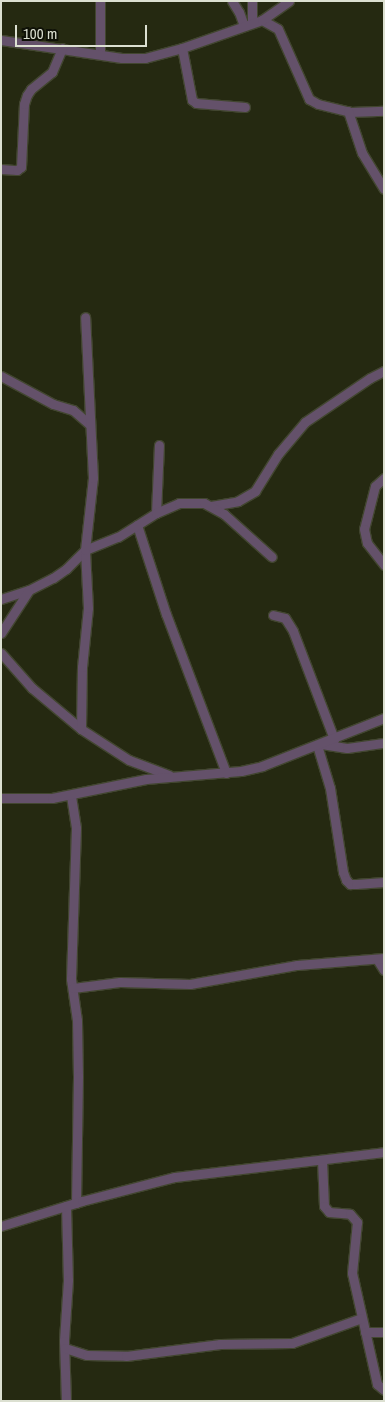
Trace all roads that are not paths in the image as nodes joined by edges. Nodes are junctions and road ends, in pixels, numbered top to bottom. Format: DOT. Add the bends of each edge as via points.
graph roads {
  1 [pos="100,1"];
  2 [pos="232,1"];
  3 [pos="252,1"];
  4 [pos="289,1"];
  5 [pos="262,20"];
  6 [pos="248,24"];
  7 [pos="1,40"];
  8 [pos="62,48"];
  9 [pos="182,48"];
  10 [pos="100,54"];
  11 [pos="245,107"];
  12 [pos="348,111"];
  13 [pos="384,111"];
  14 [pos="1,169"];
  15 [pos="384,189"];
  16 [pos="85,318"];
  17 [pos="384,372"];
  18 [pos="1,376"];
  19 [pos="90,424"];
  20 [pos="158,446"];
  21 [pos="384,478"];
  22 [pos="210,506"];
  23 [pos="156,514"];
  24 [pos="137,525"];
  25 [pos="85,550"];
  26 [pos="272,557"];
  27 [pos="384,565"];
  28 [pos="29,590"];
  29 [pos="1,600"];
  30 [pos="274,615"];
  31 [pos="1,633"];
  32 [pos="1,653"];
  33 [pos="384,718"];
  34 [pos="81,729"];
  35 [pos="334,739"];
  36 [pos="384,743"];
  37 [pos="319,744"];
  38 [pos="226,774"];
  39 [pos="172,776"];
  40 [pos="71,796"];
  41 [pos="1,798"];
  42 [pos="384,882"];
  43 [pos="380,959"];
  44 [pos="384,970"];
  45 [pos="73,988"];
  46 [pos="384,1152"];
  47 [pos="322,1160"];
  48 [pos="76,1203"];
  49 [pos="66,1206"];
  50 [pos="1,1226"];
  51 [pos="362,1318"];
  52 [pos="366,1332"];
  53 [pos="384,1332"];
  54 [pos="65,1348"];
  55 [pos="384,1390"];
  56 [pos="66,1401"];
  1 -- 10 [label="street"];
  2 -- 6 [label="street"];
  3 -- 6 [label="street"];
  4 -- 5 [label="street"];
  5 -- 6 [label="street"];
  5 -- 12 [label="street" via="278,28 309,99"];
  6 -- 9 [label="street"];
  7 -- 8 [label="street"];
  8 -- 10 [label="street"];
  8 -- 14 [label="street" via="52,72 31,89 24,104 21,167 17,170"];
  9 -- 10 [label="street" via="146,58"];
  9 -- 11 [label="street" via="192,100"];
  12 -- 13 [label="street"];
  12 -- 15 [label="street" via="362,153"];
  16 -- 19 [label="street"];
  17 -- 22 [label="street" via="305,422 278,454 255,491 238,501"];
  18 -- 19 [label="street" via="54,404 73,410"];
  19 -- 25 [label="street" via="93,478"];
  20 -- 23 [label="street"];
  21 -- 27 [label="street" via="374,486 364,529 367,543"];
  22 -- 23 [label="street" via="204,503 179,504"];
  22 -- 26 [label="street" via="224,514"];
  23 -- 24 [label="street"];
  24 -- 25 [label="street" via="118,537"];
  24 -- 38 [label="street" via="166,614"];
  25 -- 28 [label="street" via="66,569"];
  25 -- 34 [label="street" via="88,608 82,668"];
  28 -- 29 [label="street"];
  28 -- 31 [label="street"];
  30 -- 35 [label="street" via="285,618 293,631"];
  32 -- 34 [label="street" via="32,688"];
  33 -- 35 [label="street"];
  34 -- 39 [label="street" via="129,760"];
  35 -- 37 [label="street"];
  36 -- 37 [label="street" via="347,748"];
  37 -- 38 [label="street" via="262,766"];
  37 -- 42 [label="street" via="346,880 350,884"];
  38 -- 39 [label="street"];
  39 -- 40 [label="street"];
  40 -- 41 [label="street"];
  40 -- 45 [label="street" via="76,828"];
  43 -- 44 [label="street"];
  43 -- 45 [label="street" via="297,965 190,984 120,982"];
  45 -- 48 [label="street" via="78,1067"];
  46 -- 47 [label="street"];
  47 -- 48 [label="street" via="175,1177"];
  47 -- 51 [label="street" via="324,1206 329,1212 350,1214 357,1222 352,1273"];
  48 -- 49 [label="street"];
  49 -- 50 [label="street"];
  49 -- 54 [label="street" via="68,1280"];
  51 -- 52 [label="street"];
  51 -- 54 [label="street" via="292,1343 220,1344 126,1356 87,1355"];
  52 -- 53 [label="street"];
  52 -- 55 [label="street" via="377,1384"];
  54 -- 56 [label="street"];
}
